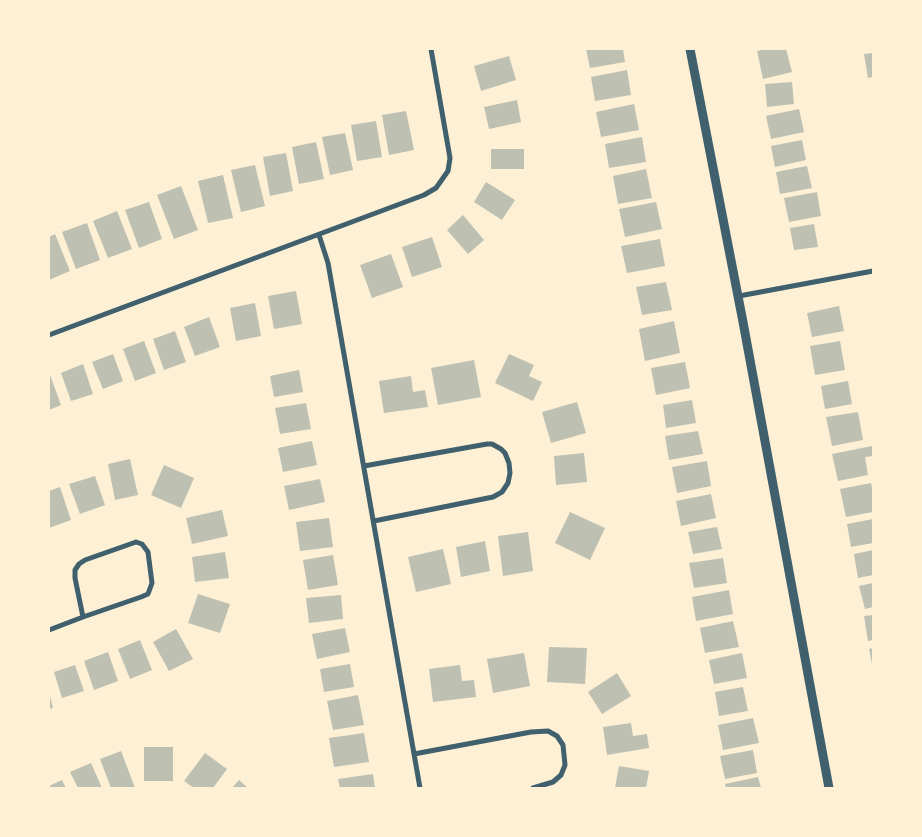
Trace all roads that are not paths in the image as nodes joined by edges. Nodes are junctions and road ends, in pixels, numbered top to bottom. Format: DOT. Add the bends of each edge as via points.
graph roads {
  1 [pos="431,49"];
  2 [pos="690,49"];
  3 [pos="319,235"];
  4 [pos="873,271"];
  5 [pos="739,296"];
  6 [pos="49,335"];
  7 [pos="364,466"];
  8 [pos="374,521"];
  9 [pos="83,617"];
  10 [pos="49,630"];
  11 [pos="414,754"];
  12 [pos="420,788"];
  13 [pos="533,788"];
  14 [pos="829,788"];
  1 -- 3 [label="street" via="450,151 450,165 445,178 424,195"];
  2 -- 5 [label="street"];
  3 -- 6 [label="street"];
  3 -- 7 [label="street" via="328,262"];
  4 -- 5 [label="street"];
  5 -- 14 [label="street"];
  7 -- 8 [label="street"];
  7 -- 8 [label="street" via="487,444 501,449 509,462 508,484 493,498"];
  8 -- 11 [label="street"];
  9 -- 9 [label="street" via="148,594 152,578 148,552 142,544 133,543 79,564 75,578"];
  9 -- 10 [label="street"];
  11 -- 12 [label="street"];
  11 -- 13 [label="street" via="548,731 563,744 565,766 553,782"];
}
